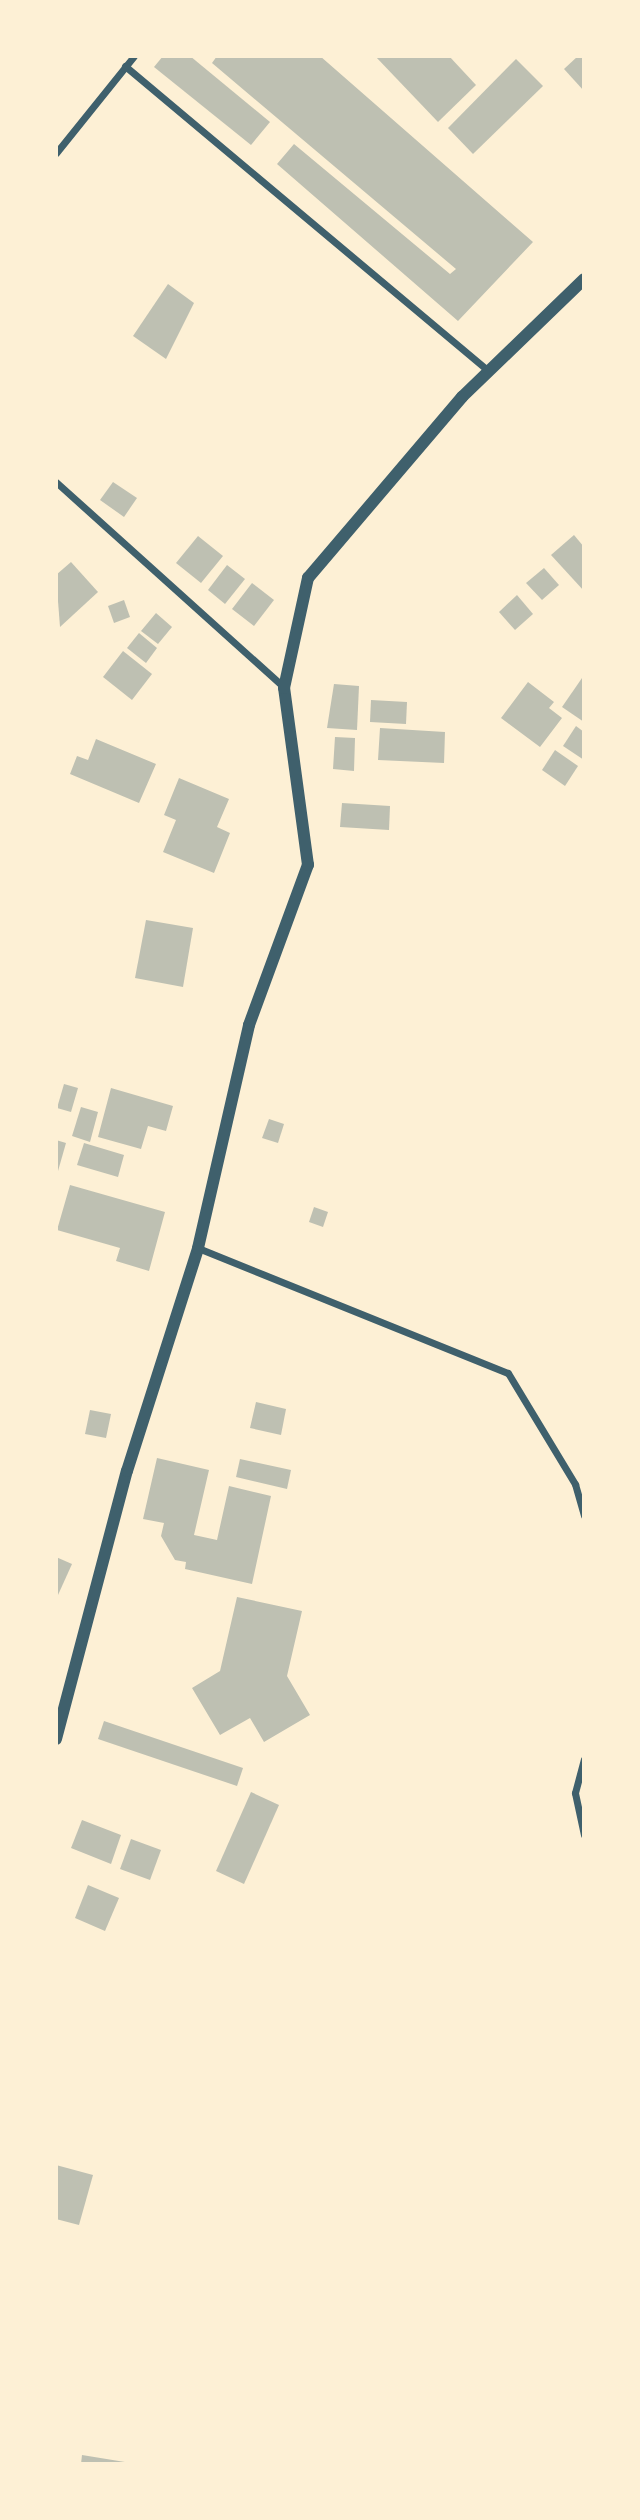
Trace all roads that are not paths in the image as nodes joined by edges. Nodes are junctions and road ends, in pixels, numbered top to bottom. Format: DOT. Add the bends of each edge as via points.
graph roads {
  1 [pos="134,56"];
  2 [pos="125,66"];
  3 [pos="56,153"];
  4 [pos="584,279"];
  5 [pos="488,371"];
  6 [pos="56,482"];
  7 [pos="284,688"];
  8 [pos="198,1248"];
  9 [pos="584,1516"];
  10 [pos="56,1739"];
  11 [pos="584,1759"];
  12 [pos="584,1835"];
  1 -- 2 [label="street"];
  2 -- 3 [label="street"];
  2 -- 5 [label="street"];
  4 -- 5 [label="street"];
  5 -- 7 [label="street" via="308,578"];
  6 -- 7 [label="street"];
  7 -- 8 [label="street" via="308,865 249,1025"];
  8 -- 9 [label="street" via="508,1373 575,1484"];
  8 -- 10 [label="street" via="127,1471"];
  11 -- 12 [label="street" via="575,1793"];
}
